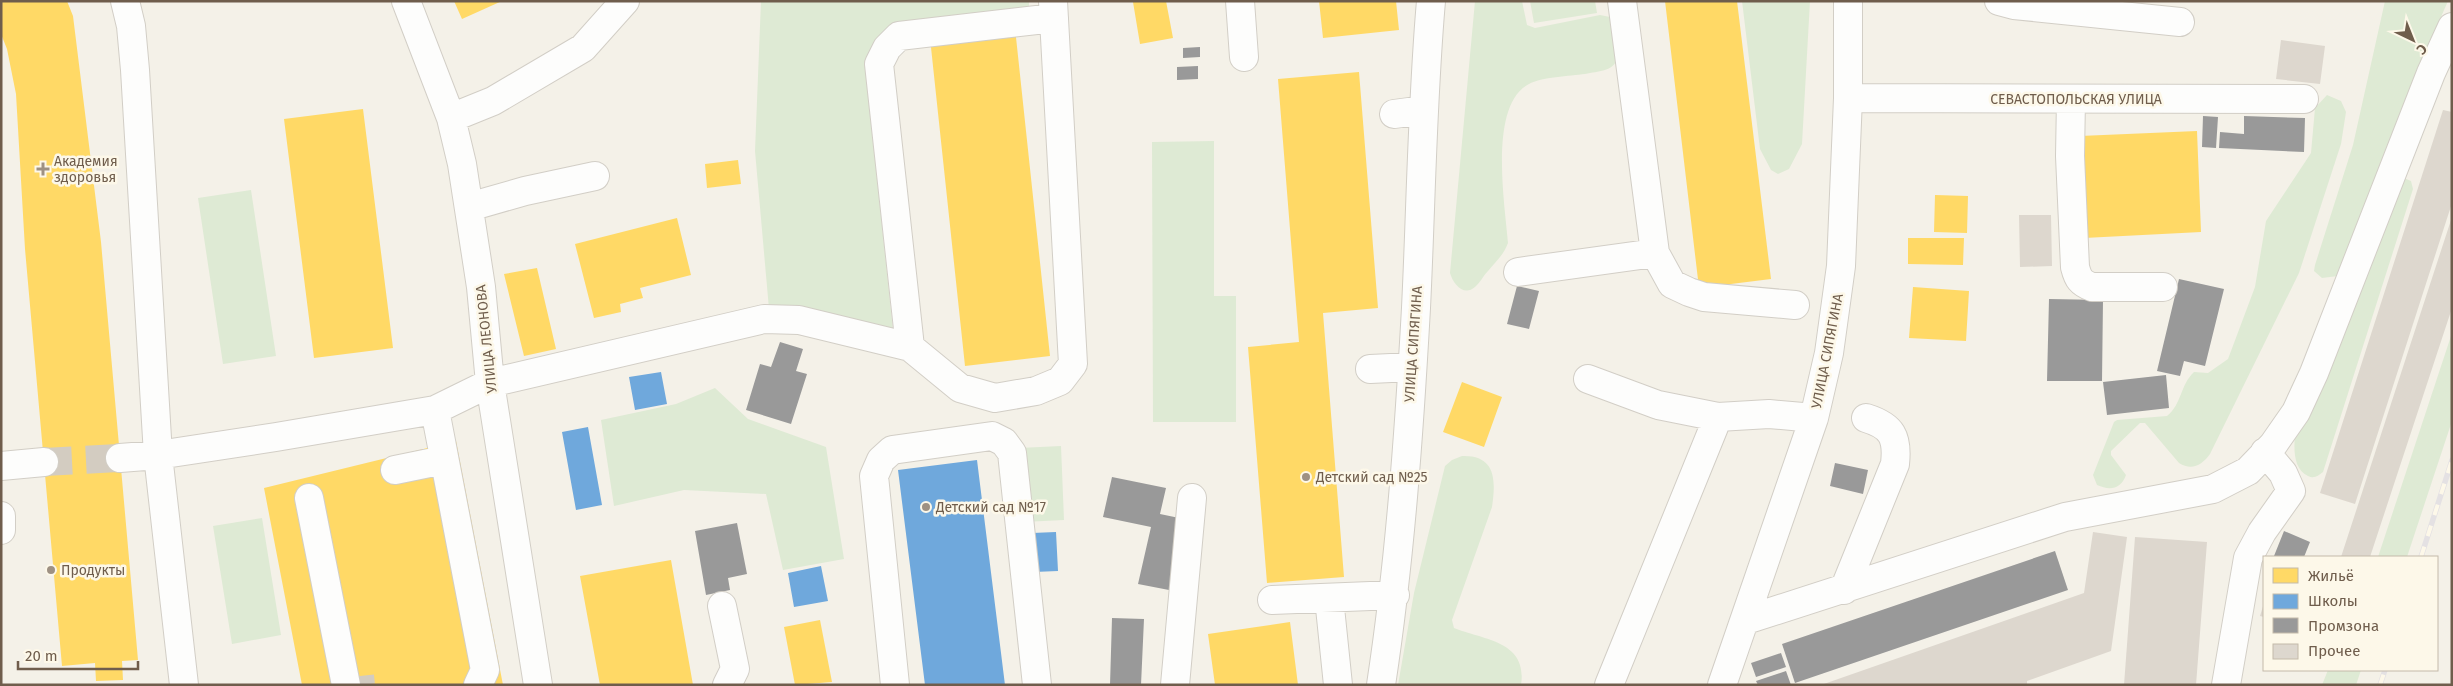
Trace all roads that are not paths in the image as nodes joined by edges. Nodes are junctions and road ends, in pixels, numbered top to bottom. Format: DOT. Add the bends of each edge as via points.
graph roads {
  1 [pos="125,1"];
  2 [pos="406,1"];
  3 [pos="625,1"];
  4 [pos="1240,1"];
  5 [pos="1431,1"];
  6 [pos="1622,1"];
  7 [pos="1848,1"];
  8 [pos="1999,1"];
  9 [pos="1053,10"];
  10 [pos="2180,22"];
  11 [pos="2452,27"];
  12 [pos="1244,57"];
  13 [pos="1848,98"];
  14 [pos="2071,99"];
  15 [pos="2304,99"];
  16 [pos="1424,110"];
  17 [pos="1394,114"];
  18 [pos="451,118"];
  19 [pos="595,176"];
  20 [pos="469,207"];
  21 [pos="1655,252"];
  22 [pos="1518,272"];
  23 [pos="2163,287"];
  24 [pos="1795,306"];
  25 [pos="910,347"];
  26 [pos="1412,368"];
  27 [pos="1370,369"];
  28 [pos="1588,379"];
  29 [pos="490,383"];
  30 [pos="434,410"];
  31 [pos="1718,417"];
  32 [pos="1814,418"];
  33 [pos="1866,418"];
  34 [pos="2265,452"];
  35 [pos="158,455"];
  36 [pos="120,458"];
  37 [pos="444,460"];
  38 [pos="44,462"];
  39 [pos="1,466"];
  40 [pos="395,470"];
  41 [pos="309,498"];
  42 [pos="1192,498"];
  43 [pos="1,516"];
  44 [pos="1,530"];
  45 [pos="1844,590"];
  46 [pos="1395,595"];
  47 [pos="1329,598"];
  48 [pos="1272,600"];
  49 [pos="722,606"];
  50 [pos="1746,620"];
  51 [pos="184,685"];
  52 [pos="346,685"];
  53 [pos="478,685"];
  54 [pos="538,685"];
  55 [pos="726,685"];
  56 [pos="895,685"];
  57 [pos="1037,685"];
  58 [pos="1176,685"];
  59 [pos="1338,685"];
  60 [pos="1381,685"];
  61 [pos="1609,685"];
  62 [pos="1722,685"];
  63 [pos="2226,685"];
  1 -- 35 [label="street" via="135,70"];
  2 -- 18 [label="street, УЛИЦА ЛЕОНОВА"];
  3 -- 18 [label="street" via="583,48 493,101"];
  4 -- 12 [label="street"];
  5 -- 16 [label="street, УЛИЦА СИПЯГИНА"];
  6 -- 21 [label="street"];
  7 -- 13 [label="street, УЛИЦА СИПЯГИНА"];
  8 -- 10 [label="street"];
  9 -- 25 [label="street" via="899,36 887,48 879,64"];
  9 -- 25 [label="street" via="1073,364 1060,381 1036,391 996,398 960,388"];
  11 -- 34 [label="street" via="2314,373 2296,412"];
  13 -- 14 [label="street, СЕВАСТОПОЛЬСКАЯ УЛИЦА"];
  13 -- 32 [label="street, УЛИЦА СИПЯГИНА" via="1839,283 1829,353"];
  14 -- 15 [label="street, СЕВАСТОПОЛЬСКАЯ УЛИЦА"];
  14 -- 23 [label="street" via="2070,156 2078,277 2082,283 2092,287"];
  16 -- 17 [label="street"];
  16 -- 26 [label="street, УЛИЦА СИПЯГИНА"];
  18 -- 20 [label="street, УЛИЦА ЛЕОНОВА"];
  19 -- 20 [label="street"];
  20 -- 29 [label="street, УЛИЦА ЛЕОНОВА"];
  21 -- 22 [label="street"];
  21 -- 24 [label="street" via="1672,284 1689,292"];
  25 -- 29 [label="street" via="799,320 764,318"];
  26 -- 27 [label="street"];
  26 -- 46 [label="street, УЛИЦА СИПЯГИНА"];
  28 -- 31 [label="street" via="1658,405"];
  29 -- 30 [label="street"];
  29 -- 54 [label="street, УЛИЦА ЛЕОНОВА"];
  30 -- 35 [label="street"];
  30 -- 37 [label="street"];
  31 -- 32 [label="street" via="1769,414"];
  31 -- 61 [label="street"];
  32 -- 50 [label="street, УЛИЦА СИПЯГИНА"];
  33 -- 45 [label="street" via="1884,423 1893,437 1895,464"];
  34 -- 45 [label="street" via="2248,471 2213,489 2065,517"];
  34 -- 63 [label="street" via="2292,491 2262,532 2248,558"];
  35 -- 36 [label="street"];
  35 -- 51 [label="street"];
  37 -- 40 [label="street"];
  37 -- 53 [label="street" via="484,670"];
  38 -- 39 [label="street"];
  41 -- 52 [label="street"];
  42 -- 58 [label="street"];
  43 -- 44 [label="street"];
  45 -- 50 [label="street"];
  46 -- 47 [label="street"];
  46 -- 60 [label="street, УЛИЦА СИПЯГИНА"];
  47 -- 48 [label="street"];
  47 -- 59 [label="street"];
  49 -- 55 [label="street" via="735,669"];
  50 -- 62 [label="street, УЛИЦА СИПЯГИНА"];
  56 -- 57 [label="street" via="874,476 881,460 892,450 992,436 1004,442 1012,454"];
}
